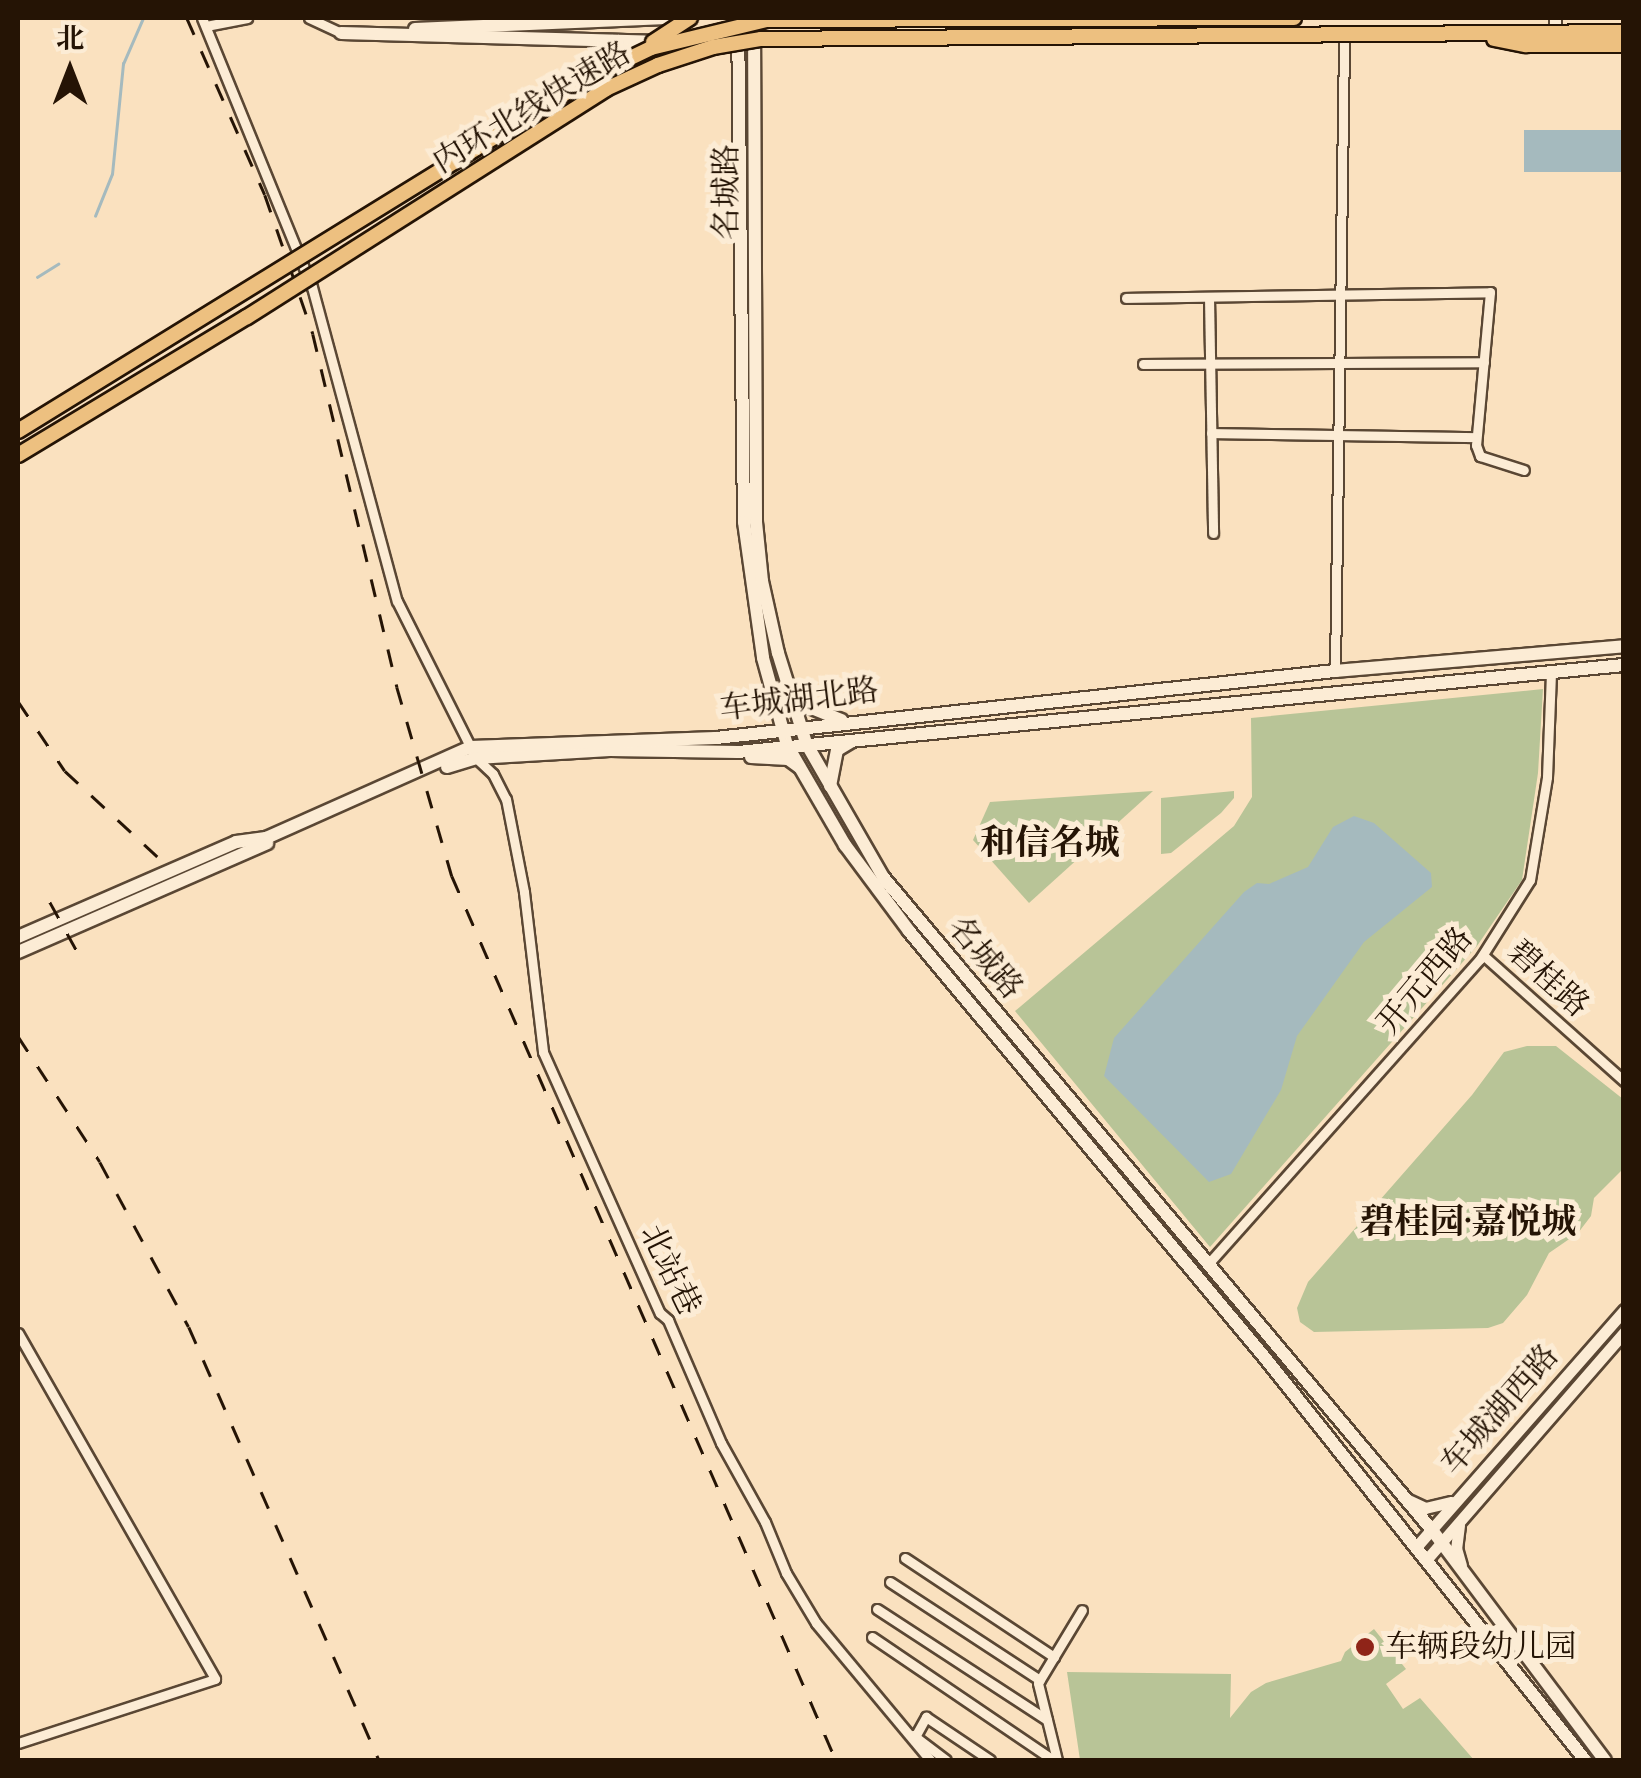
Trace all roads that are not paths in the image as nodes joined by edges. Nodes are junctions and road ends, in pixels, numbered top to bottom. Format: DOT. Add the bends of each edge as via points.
graph roads {
  1 [pos="247,18"];
  2 [pos="309,18"];
  3 [pos="450,18"];
  4 [pos="518,18"];
  5 [pos="672,18"];
  6 [pos="690,18"];
  7 [pos="738,18"];
  8 [pos="754,18"];
  9 [pos="1294,18"];
  10 [pos="1544,18"];
  11 [pos="1554,18"];
  12 [pos="204,22"];
  13 [pos="533,24"];
  14 [pos="434,28"];
  15 [pos="482,28"];
  16 [pos="1624,32"];
  17 [pos="341,33"];
  18 [pos="1394,34"];
  19 [pos="1344,40"];
  20 [pos="829,43"];
  21 [pos="738,44"];
  22 [pos="754,44"];
  23 [pos="1624,45"];
  24 [pos="621,62"];
  25 [pos="1340,295"];
  26 [pos="1209,297"];
  27 [pos="1126,298"];
  28 [pos="1484,362"];
  29 [pos="1210,363"];
  30 [pos="1143,364"];
  31 [pos="1339,364"];
  32 [pos="18,431"];
  33 [pos="1211,433"];
  34 [pos="1338,435"];
  35 [pos="1476,437"];
  36 [pos="18,455"];
  37 [pos="1524,470"];
  38 [pos="1213,533"];
  39 [pos="1624,646"];
  40 [pos="1624,665"];
  41 [pos="1335,671"];
  42 [pos="1551,672"];
  43 [pos="788,684"];
  44 [pos="773,694"];
  45 [pos="853,722"];
  46 [pos="801,727"];
  47 [pos="782,729"];
  48 [pos="753,733"];
  49 [pos="857,738"];
  50 [pos="806,743"];
  51 [pos="788,745"];
  52 [pos="610,750"];
  53 [pos="473,752"];
  54 [pos="800,768"];
  55 [pos="830,789"];
  56 [pos="18,936"];
  57 [pos="18,952"];
  58 [pos="1483,955"];
  59 [pos="1624,1081"];
  60 [pos="1208,1263"];
  61 [pos="1624,1310"];
  62 [pos="1624,1332"];
  63 [pos="18,1333"];
  64 [pos="1406,1498"];
  65 [pos="1460,1498"];
  66 [pos="1460,1522"];
  67 [pos="1432,1530"];
  68 [pos="1442,1543"];
  69 [pos="1417,1546"];
  70 [pos="905,1558"];
  71 [pos="1428,1559"];
  72 [pos="1462,1570"];
  73 [pos="890,1582"];
  74 [pos="877,1609"];
  75 [pos="1082,1610"];
  76 [pos="872,1637"];
  77 [pos="1054,1657"];
  78 [pos="1040,1680"];
  79 [pos="1047,1720"];
  80 [pos="912,1735"];
  81 [pos="18,1743"];
  82 [pos="1036,1756"];
  83 [pos="930,1760"];
  84 [pos="946,1760"];
  85 [pos="990,1760"];
  86 [pos="1055,1760"];
  87 [pos="1584,1760"];
  88 [pos="1605,1760"];
  1 -- 12 [label="street"];
  2 -- 17 [label="street"];
  3 -- 14 [label="main road"];
  4 -- 13 [label="main road"];
  5 -- 13 [label="main road"];
  6 -- 24 [label="highway, bridge"];
  7 -- 21 [label="main road, 名城路"];
  8 -- 22 [label="main road, 名城路"];
  9 -- 24 [label="highway, 内环北线快速路, bridge" via="766,20 651,48"];
  10 -- 11 [label="street" via="1550,39"];
  12 -- 53 [label="street, 北站巷" via="312,287 397,600"];
  13 -- 15 [label="main road"];
  14 -- 15 [label="main road"];
  14 -- 17 [label="main road"];
  15 -- 17 [label="main road"];
  15 -- 21 [label="main road"];
  16 -- 18 [label="highway, 内环北线快速路, bridge"];
  18 -- 23 [label="highway, bridge" via="1526,46"];
  18 -- 36 [label="highway, 内环北线快速路, bridge" via="761,39 712,47 606,89"];
  19 -- 25 [label="street"];
  20 -- 22 [label="main road"];
  21 -- 22 [label="main road"];
  21 -- 44 [label="main road, 名城路" via="744,522"];
  22 -- 43 [label="main road, 名城路" via="756,522 762,581"];
  24 -- 32 [label="highway, 内环北线快速路, bridge"];
  25 -- 26 [label="street"];
  25 -- 28 [label="street" via="1490,292"];
  25 -- 31 [label="street"];
  26 -- 27 [label="street"];
  26 -- 29 [label="street"];
  28 -- 31 [label="street"];
  28 -- 35 [label="street"];
  29 -- 30 [label="street"];
  29 -- 31 [label="street"];
  29 -- 33 [label="street"];
  31 -- 34 [label="street"];
  33 -- 34 [label="street"];
  33 -- 38 [label="street"];
  34 -- 35 [label="street"];
  34 -- 41 [label="street"];
  35 -- 37 [label="street" via="1480,456"];
  39 -- 41 [label="main road, 车城湖北路"];
  40 -- 42 [label="main road, 车城湖北路"];
  41 -- 45 [label="main road, 车城湖北路"];
  42 -- 49 [label="main road, 车城湖北路"];
  42 -- 58 [label="street, 开元西路" via="1547,777 1530,880"];
  43 -- 45 [label="main road" via="808,707"];
  43 -- 46 [label="main road, 名城路"];
  44 -- 47 [label="main road, 名城路"];
  44 -- 48 [label="main road" via="773,710"];
  45 -- 46 [label="main road, 车城湖北路"];
  46 -- 47 [label="main road, 车城湖北路"];
  46 -- 50 [label="main road, 名城路"];
  47 -- 48 [label="main road, 车城湖北路"];
  47 -- 51 [label="main road, 名城路"];
  48 -- 53 [label="main road, 车城湖北路"];
  49 -- 50 [label="main road, 车城湖北路"];
  49 -- 55 [label="main road" via="837,750"];
  50 -- 51 [label="main road, 车城湖北路"];
  50 -- 55 [label="main road, 名城路"];
  51 -- 52 [label="main road, 车城湖北路" via="738,752"];
  51 -- 54 [label="main road, 名城路"];
  52 -- 53 [label="main road, 车城湖北路"];
  52 -- 54 [label="main road" via="618,756 772,757"];
  53 -- 56 [label="main road, 车城湖北路" via="266,838 236,842"];
  53 -- 57 [label="main road, 车城湖北路"];
  53 -- 80 [label="street, 北站巷" via="493,774 513,824 543,1052 786,1573 816,1623"];
  54 -- 69 [label="main road, 名城路" via="845,846 908,930"];
  55 -- 60 [label="main road, 名城路" via="883,878"];
  58 -- 59 [label="street, 碧桂路"];
  58 -- 60 [label="street, 开元西路"];
  60 -- 64 [label="main road, 名城路"];
  61 -- 65 [label="street, 车城湖西路"];
  62 -- 66 [label="street, 车城湖西路"];
  63 -- 81 [label="street" via="216,1679"];
  64 -- 65 [label="street" via="1440,1508"];
  64 -- 67 [label="main road, 名城路"];
  65 -- 67 [label="street, 车城湖西路"];
  66 -- 68 [label="street, 车城湖西路"];
  66 -- 72 [label="street" via="1456,1548"];
  67 -- 68 [label="main road, 名城路"];
  67 -- 69 [label="street, 车城湖西路"];
  68 -- 71 [label="street, 车城湖西路"];
  68 -- 72 [label="main road, 名城路"];
  69 -- 71 [label="main road, 名城路"];
  70 -- 77 [label="street"];
  71 -- 87 [label="main road, 名城路"];
  72 -- 88 [label="main road, 名城路"];
  73 -- 78 [label="street"];
  74 -- 79 [label="street"];
  75 -- 77 [label="street"];
  76 -- 82 [label="street"];
  77 -- 78 [label="street"];
  78 -- 79 [label="street"];
  79 -- 86 [label="street"];
  80 -- 83 [label="street, 北站巷"];
  80 -- 84 [label="street"];
  80 -- 85 [label="street" via="926,1717"];
  82 -- 86 [label="street"];
}
